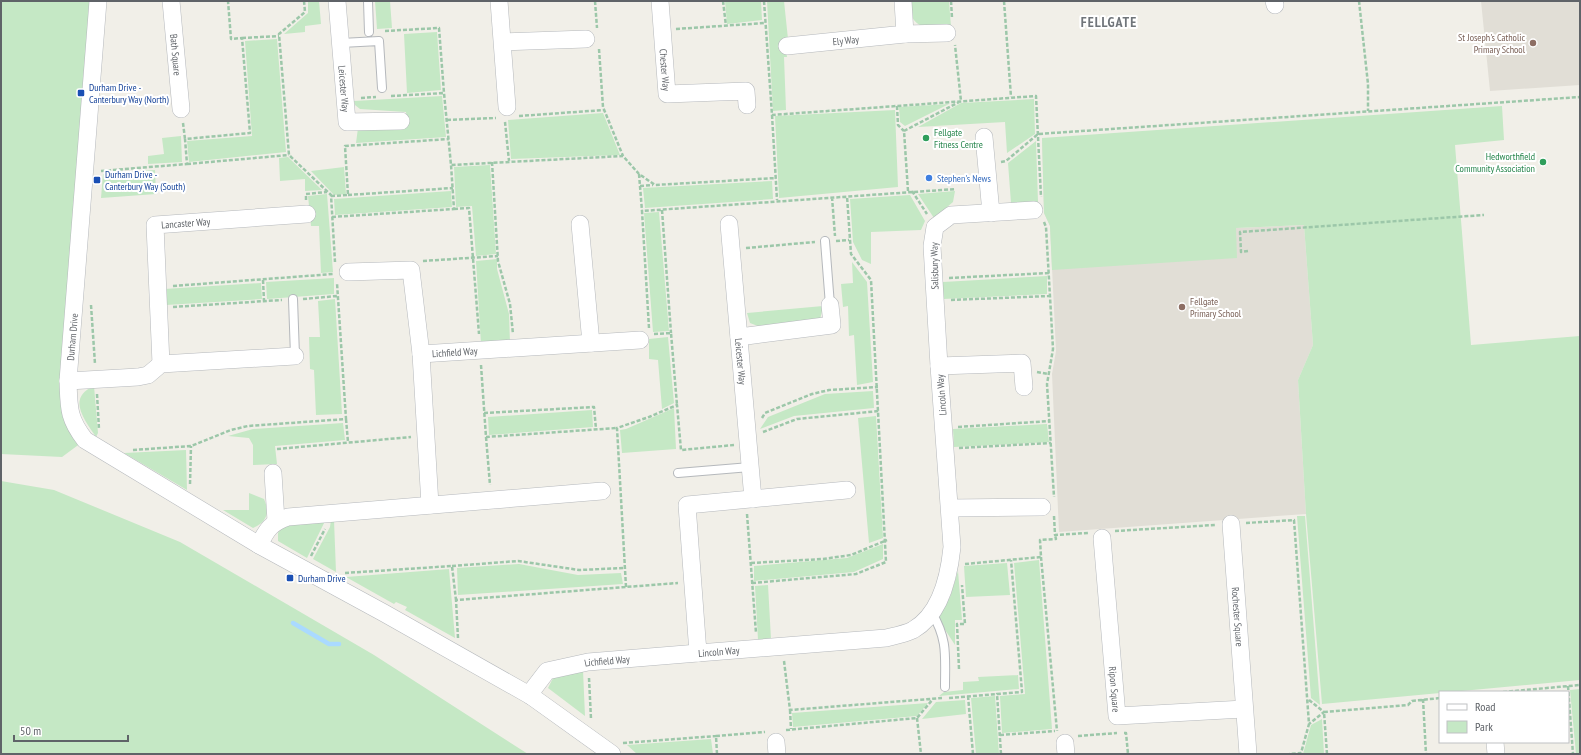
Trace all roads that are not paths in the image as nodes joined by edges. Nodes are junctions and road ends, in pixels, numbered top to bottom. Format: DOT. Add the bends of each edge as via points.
graph roads {
  1 [pos="98,1"];
  2 [pos="171,1"];
  3 [pos="337,1"];
  4 [pos="368,1"];
  5 [pos="499,1"];
  6 [pos="660,1"];
  7 [pos="902,1"];
  8 [pos="368,32"];
  9 [pos="951,32"];
  10 [pos="905,34"];
  11 [pos="594,39"];
  12 [pos="503,42"];
  13 [pos="340,43"];
  14 [pos="787,46"];
  15 [pos="382,88"];
  16 [pos="747,106"];
  17 [pos="181,109"];
  18 [pos="506,112"];
  19 [pos="401,121"];
  20 [pos="984,137"];
  21 [pos="1038,210"];
  22 [pos="991,213"];
  23 [pos="307,214"];
  24 [pos="734,217"];
  25 [pos="580,224"];
  26 [pos="825,241"];
  27 [pos="342,273"];
  28 [pos="293,299"];
  29 [pos="830,305"];
  30 [pos="739,337"];
  31 [pos="640,340"];
  32 [pos="591,343"];
  33 [pos="421,354"];
  34 [pos="295,356"];
  35 [pos="161,364"];
  36 [pos="939,366"];
  37 [pos="68,381"];
  38 [pos="1024,387"];
  39 [pos="750,467"];
  40 [pos="273,473"];
  41 [pos="678,473"];
  42 [pos="847,490"];
  43 [pos="602,491"];
  44 [pos="750,499"];
  45 [pos="430,504"];
  46 [pos="1050,507"];
  47 [pos="950,508"];
  48 [pos="276,521"];
  49 [pos="1231,524"];
  50 [pos="1102,534"];
  51 [pos="258,545"];
  52 [pos="932,613"];
  53 [pos="698,653"];
  54 [pos="945,687"];
  55 [pos="531,696"];
  56 [pos="1244,709"];
  57 [pos="1495,743"];
  58 [pos="614,749"];
  59 [pos="1248,754"];
  60 [pos="1496,754"];
  1 -- 37 [label="street, Durham Drive"];
  2 -- 17 [label="street, Bath Square"];
  3 -- 13 [label="street, Leicester Way"];
  4 -- 8 [label="lane"];
  5 -- 12 [label="street"];
  6 -- 16 [label="street, Chester Way" via="667,94 746,91"];
  7 -- 10 [label="street"];
  9 -- 10 [label="street, Ely Way"];
  10 -- 14 [label="street, Ely Way"];
  11 -- 12 [label="street"];
  12 -- 18 [label="street"];
  13 -- 15 [label="lane" via="379,41"];
  13 -- 19 [label="street, Leicester Way" via="347,122"];
  20 -- 22 [label="street"];
  21 -- 22 [label="street"];
  22 -- 36 [label="street, Salisbury Way" via="951,215 935,227 932,246"];
  23 -- 35 [label="street, Lancaster Way" via="155,225"];
  24 -- 30 [label="street, Leicester Way"];
  25 -- 32 [label="street"];
  26 -- 29 [label="lane"];
  27 -- 33 [label="street" via="411,270"];
  28 -- 34 [label="lane"];
  29 -- 30 [label="street" via="832,325"];
  30 -- 39 [label="street, Leicester Way" via="750,439"];
  31 -- 32 [label="street, Lichfield Way"];
  32 -- 33 [label="street, Lichfield Way"];
  33 -- 45 [label="street, Lichfield Way"];
  34 -- 35 [label="street"];
  35 -- 37 [label="street" via="148,375"];
  36 -- 38 [label="street, Lincoln Way" via="1022,363"];
  36 -- 47 [label="street, Lincoln Way"];
  37 -- 51 [label="street, Durham Drive" via="70,415 85,440"];
  39 -- 41 [label="lane"];
  39 -- 44 [label="street, Leicester Way"];
  40 -- 48 [label="street"];
  42 -- 44 [label="street, Lincoln Way"];
  43 -- 45 [label="street"];
  44 -- 53 [label="street, Lincoln Way" via="687,504"];
  45 -- 48 [label="street" via="288,517"];
  46 -- 47 [label="street"];
  47 -- 52 [label="street, Lincoln Way" via="952,547 949,574"];
  48 -- 51 [label="street"];
  49 -- 56 [label="street, Rochester Square"];
  50 -- 56 [label="street, Ripon Square" via="1117,716"];
  51 -- 55 [label="street, Durham Drive"];
  52 -- 53 [label="street, Lincoln Way" via="912,630 886,638"];
  52 -- 54 [label="lane" via="942,631"];
  53 -- 55 [label="street, Lichfield Way" via="588,662 547,671"];
  55 -- 58 [label="street, Durham Drive"];
  56 -- 59 [label="street, Rochester Square"];
  57 -- 60 [label="street"];
}
